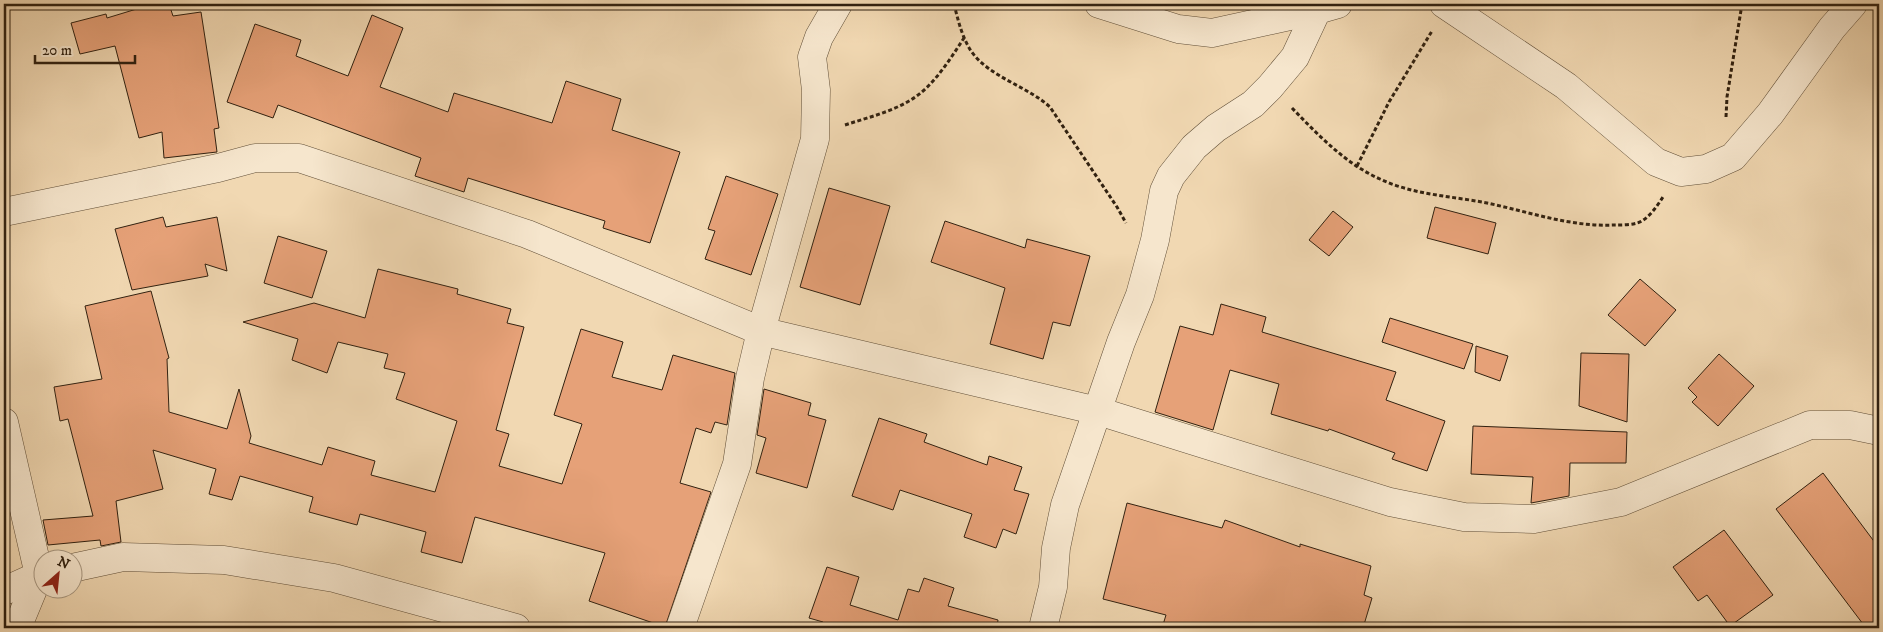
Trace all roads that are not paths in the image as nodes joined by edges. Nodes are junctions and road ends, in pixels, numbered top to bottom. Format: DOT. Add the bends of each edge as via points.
graph roads {
  1 [pos="838,4"];
  2 [pos="1099,4"];
  3 [pos="1853,4"];
  4 [pos="1445,5"];
  5 [pos="1328,7"];
  6 [pos="4,212"];
  7 [pos="761,331"];
  8 [pos="1098,412"];
  9 [pos="4,422"];
  10 [pos="1879,431"];
  11 [pos="35,550"];
  12 [pos="82,566"];
  13 [pos="32,579"];
  14 [pos="4,590"];
  15 [pos="32,595"];
  16 [pos="17,628"];
  17 [pos="516,628"];
  18 [pos="680,628"];
  19 [pos="1043,628"];
  1 -- 7 [label="street" via="819,36 812,57 816,90 815,139"];
  2 -- 5 [label="street" via="1197,33 1233,29"];
  3 -- 4 [label="street" via="1733,157 1706,169 1681,172 1656,162 1566,86"];
  5 -- 8 [label="street" via="1296,57 1270,87 1254,104 1216,128 1194,147 1171,176 1164,191 1140,295"];
  6 -- 7 [label="street" via="254,158 299,158 527,234"];
  7 -- 8 [label="street"];
  7 -- 18 [label="street" via="737,464"];
  8 -- 10 [label="street" via="1390,502 1464,517 1534,519 1621,502 1810,424 1850,425"];
  8 -- 19 [label="street" via="1061,522 1053,587"];
  9 -- 11 [label="street"];
  12 -- 17 [label="street" via="123,557 224,560 334,578"];
  13 -- 14 [label="street"];
  15 -- 16 [label="street"];
}
